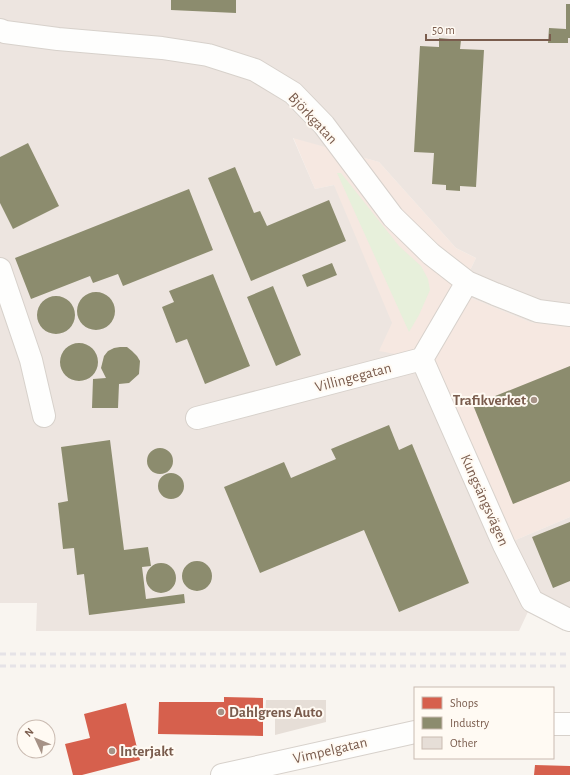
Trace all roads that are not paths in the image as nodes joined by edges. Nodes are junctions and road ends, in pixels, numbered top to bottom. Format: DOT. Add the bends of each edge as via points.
graph roads {
  1 [pos="0,30"];
  2 [pos="0,269"];
  3 [pos="467,282"];
  4 [pos="570,315"];
  5 [pos="422,359"];
  6 [pos="44,416"];
  7 [pos="197,418"];
  8 [pos="570,620"];
  9 [pos="554,724"];
  10 [pos="570,724"];
  11 [pos="414,732"];
  12 [pos="222,775"];
  1 -- 3 [label="street, Björkgatan" via="58,40 162,48 208,55 255,70 293,93 324,125 392,217 431,254"];
  2 -- 6 [label="street" via="32,360"];
  3 -- 4 [label="street, Björkgatan" via="538,311"];
  3 -- 5 [label="street"];
  5 -- 7 [label="street, Villingegatan"];
  5 -- 8 [label="street, Kungsängsvägen" via="504,545 532,601"];
  9 -- 10 [label="street"];
  11 -- 12 [label="street, Vimpelgatan"];
}
